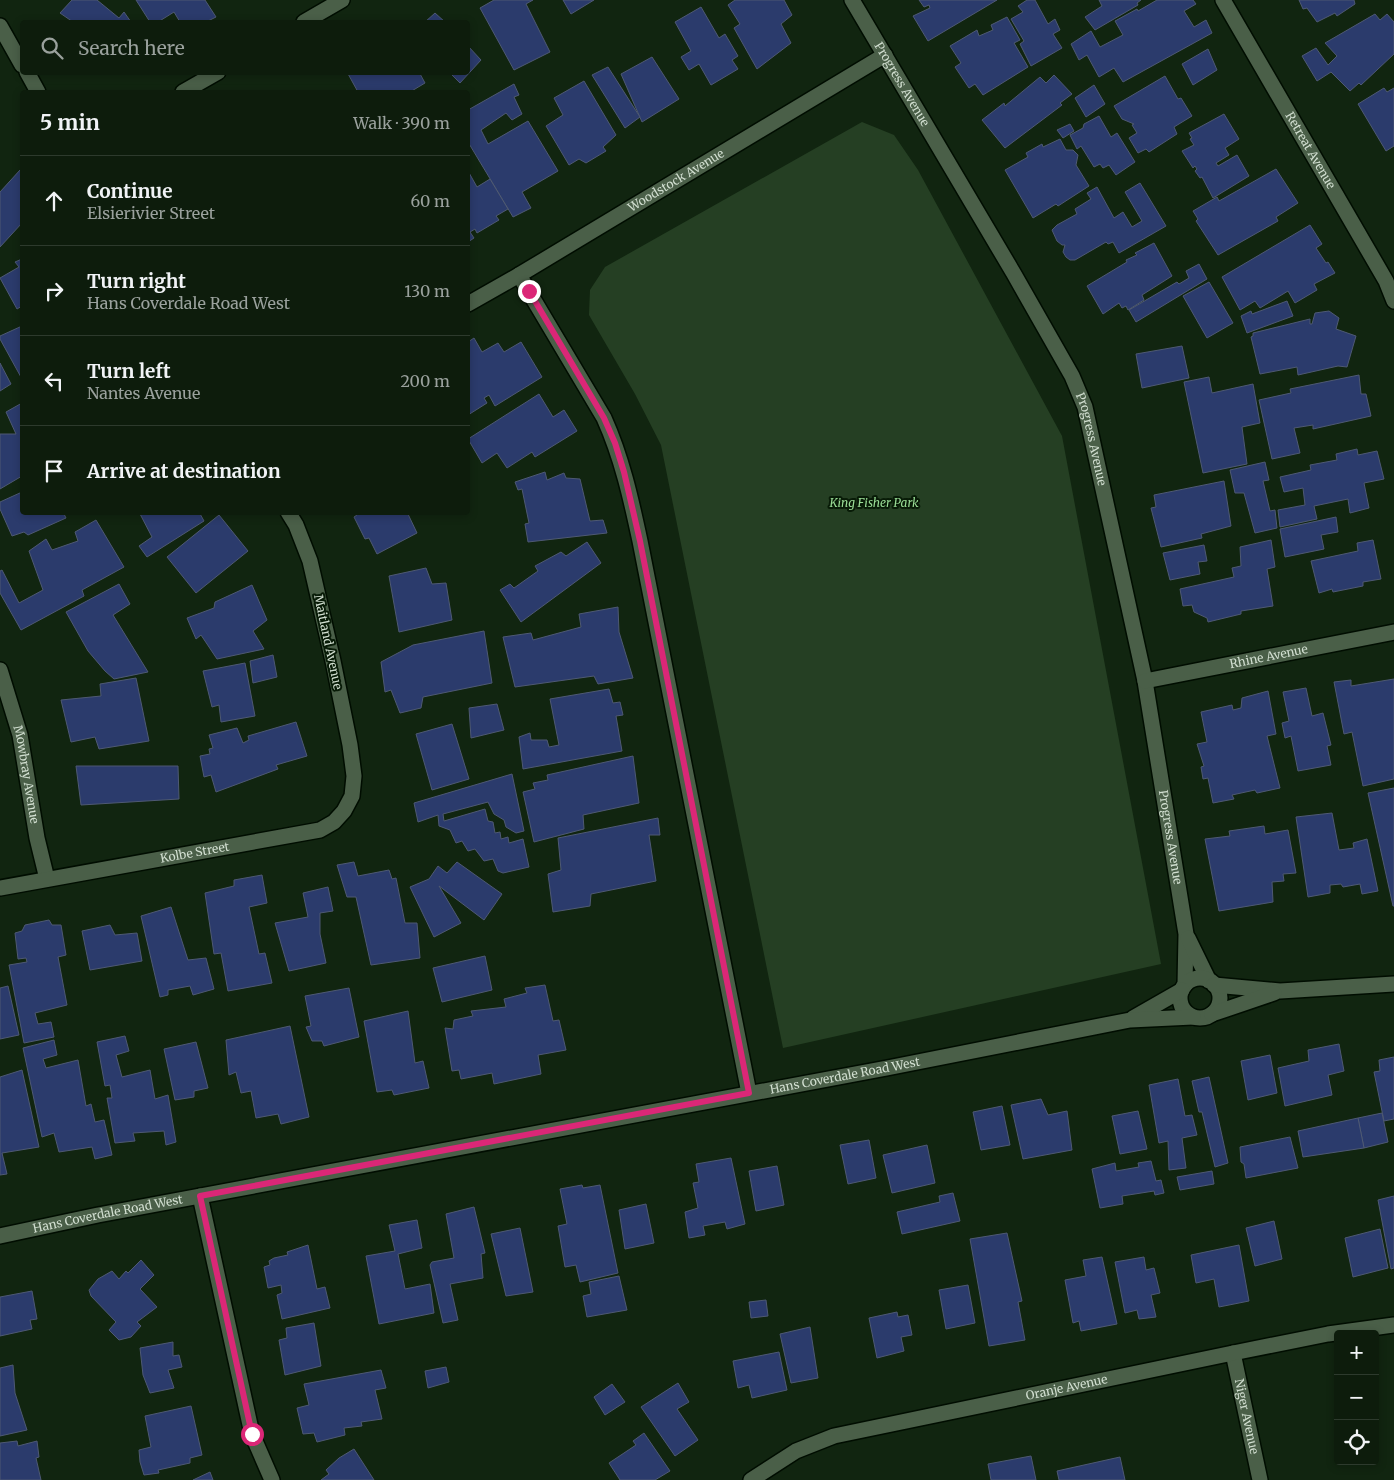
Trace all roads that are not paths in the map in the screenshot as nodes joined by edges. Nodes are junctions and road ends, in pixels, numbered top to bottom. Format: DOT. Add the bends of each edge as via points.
graph roads {
  1 [pos="342,0"];
  2 [pos="852,0"];
  3 [pos="1223,0"];
  4 [pos="307,20"];
  5 [pos="0,26"];
  6 [pos="885,55"];
  7 [pos="20,61"];
  8 [pos="29,75"];
  9 [pos="213,75"];
  10 [pos="37,90"];
  11 [pos="186,90"];
  12 [pos="519,275"];
  13 [pos="1394,301"];
  14 [pos="470,303"];
  15 [pos="290,515"];
  16 [pos="1394,632"];
  17 [pos="0,670"];
  18 [pos="1145,681"];
  19 [pos="354,776"];
  20 [pos="47,879"];
  21 [pos="0,888"];
  22 [pos="1186,934"];
  23 [pos="1212,983"];
  24 [pos="1394,984"];
  25 [pos="1184,988"];
  26 [pos="1280,990"];
  27 [pos="1212,1014"];
  28 [pos="1193,1017"];
  29 [pos="1130,1020"];
  30 [pos="749,1093"];
  31 [pos="200,1196"];
  32 [pos="0,1236"];
  33 [pos="1394,1325"];
  34 [pos="1233,1353"];
  35 [pos="272,1480"];
  36 [pos="751,1480"];
  37 [pos="1260,1480"];
  1 -- 4 [label="street"];
  2 -- 6 [label="street, Progress Avenue"];
  3 -- 13 [label="street, Retreat Avenue" via="1386,281"];
  5 -- 7 [label="street"];
  6 -- 12 [label="street, Woodstock Avenue"];
  6 -- 18 [label="street, Progress Avenue" via="1019,282 1082,399"];
  8 -- 10 [label="street"];
  9 -- 11 [label="street"];
  12 -- 14 [label="street, Woodstock Avenue"];
  12 -- 30 [label="street" via="604,418 624,472"];
  15 -- 19 [label="street, Maitland Avenue" via="310,561 333,660"];
  16 -- 18 [label="street, Rhine Avenue"];
  17 -- 20 [label="street, Mowbray Avenue" via="20,734"];
  18 -- 22 [label="street, Progress Avenue"];
  19 -- 20 [label="street, Kolbe Street" via="352,796 344,811 320,830"];
  20 -- 21 [label="street, Kolbe Street"];
  22 -- 23 [label="street, Progress Avenue"];
  22 -- 25 [label="street, Progress Avenue"];
  23 -- 25 [label="street" via="1197,979"];
  23 -- 26 [label="street"];
  23 -- 27 [label="street" via="1218,991 1219,1003"];
  24 -- 26 [label="street"];
  25 -- 28 [label="street" via="1181,1003"];
  25 -- 29 [label="street, Hans Coverdale Road West"];
  26 -- 27 [label="street"];
  27 -- 28 [label="street"];
  28 -- 29 [label="street, Hans Coverdale Road West"];
  29 -- 30 [label="street, Hans Coverdale Road West"];
  30 -- 31 [label="street, Hans Coverdale Road West"];
  31 -- 32 [label="street, Hans Coverdale Road West"];
  31 -- 35 [label="street" via="252,1434"];
  33 -- 34 [label="street, Oranje Avenue"];
  34 -- 36 [label="street, Oranje Avenue" via="834,1436 796,1451"];
  34 -- 37 [label="street, Niger Avenue"];
}
